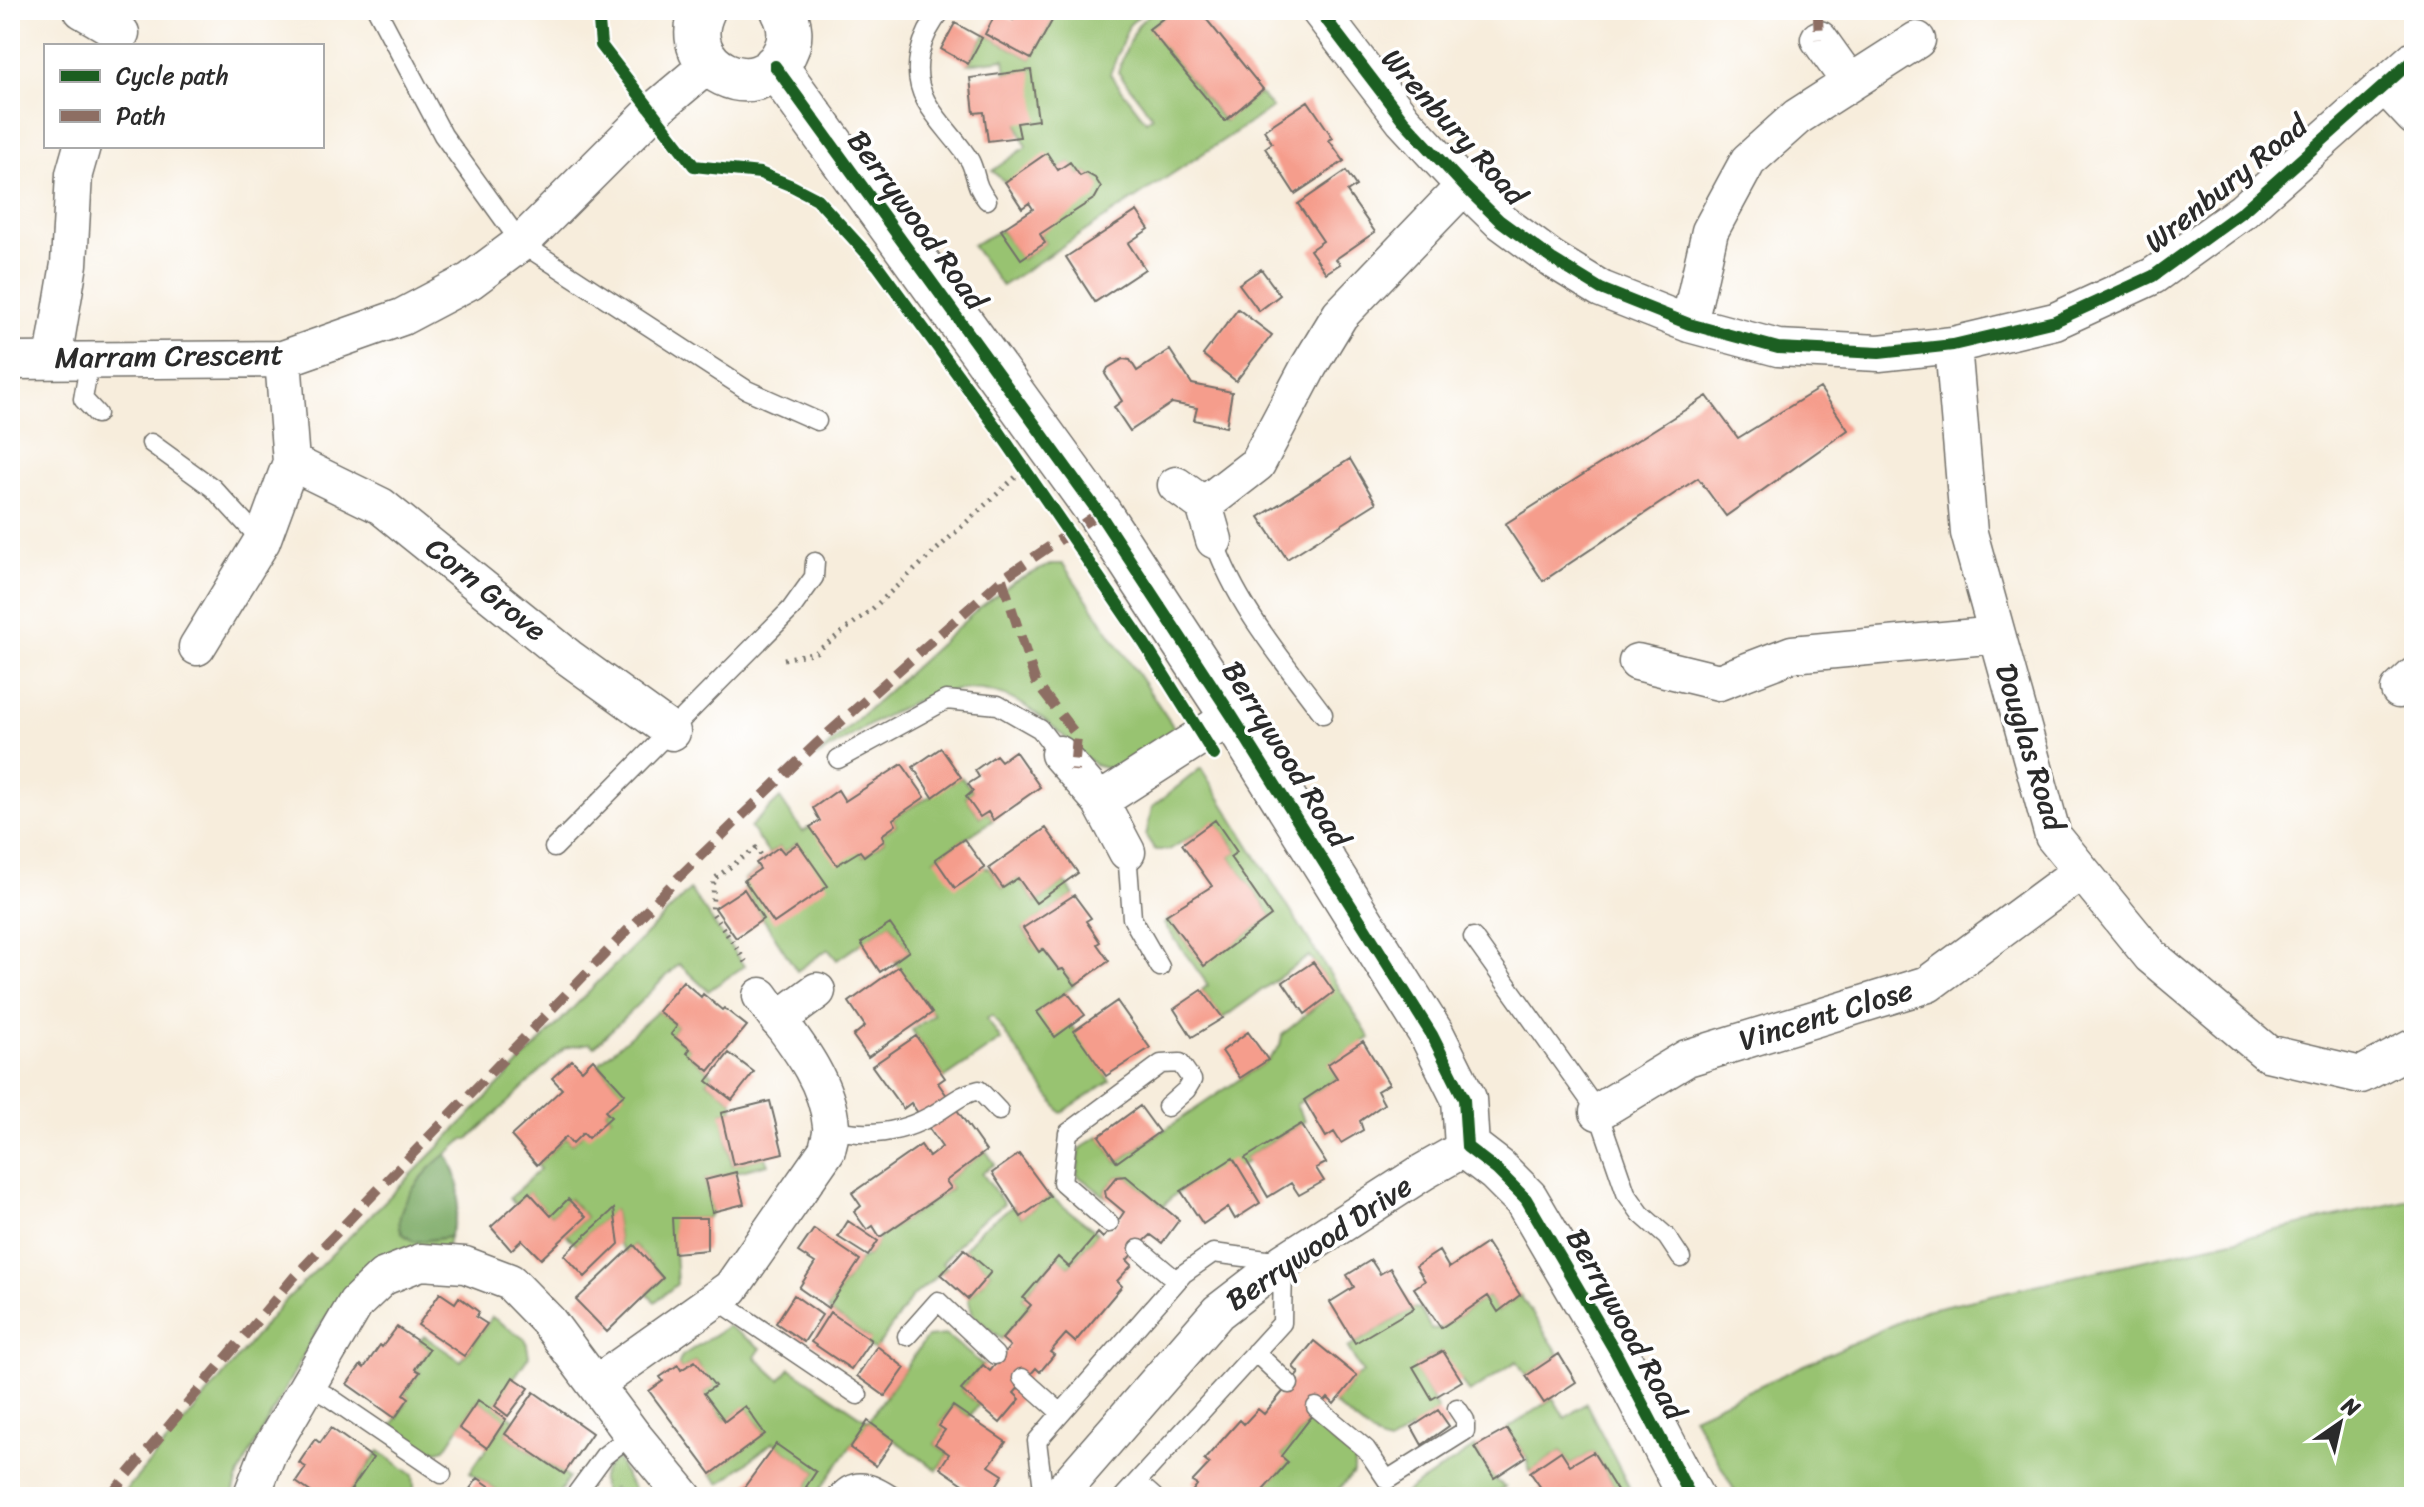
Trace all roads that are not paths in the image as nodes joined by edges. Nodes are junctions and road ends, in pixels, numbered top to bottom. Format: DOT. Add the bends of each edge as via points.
graph roads {
  1 [pos="82,10"];
  2 [pos="377,10"];
  3 [pos="703,10"];
  4 [pos="783,10"];
  5 [pos="942,10"];
  6 [pos="1319,10"];
  7 [pos="123,30"];
  8 [pos="1819,39"];
  9 [pos="1917,40"];
  10 [pos="2414,59"];
  11 [pos="709,64"];
  12 [pos="775,66"];
  13 [pos="1849,81"];
  14 [pos="2384,85"];
  15 [pos="2414,117"];
  16 [pos="81,148"];
  17 [pos="1464,186"];
  18 [pos="987,200"];
  19 [pos="521,243"];
  20 [pos="1689,324"];
  21 [pos="1953,345"];
  22 [pos="53,359"];
  23 [pos="90,359"];
  24 [pos="283,359"];
  25 [pos="10,361"];
  26 [pos="97,414"];
  27 [pos="817,421"];
  28 [pos="151,443"];
  29 [pos="291,462"];
  30 [pos="1214,540"];
  31 [pos="262,541"];
  32 [pos="815,562"];
  33 [pos="1997,635"];
  34 [pos="197,647"];
  35 [pos="1637,662"];
  36 [pos="1323,714"];
  37 [pos="1232,716"];
  38 [pos="672,732"];
  39 [pos="1059,754"];
  40 [pos="838,759"];
  41 [pos="1100,801"];
  42 [pos="554,848"];
  43 [pos="1127,852"];
  44 [pos="2081,871"];
  45 [pos="1473,937"];
  46 [pos="1160,967"];
  47 [pos="817,991"];
  48 [pos="2414,1047"];
  49 [pos="1167,1107"];
  50 [pos="999,1111"];
  51 [pos="1598,1112"];
  52 [pos="832,1129"];
  53 [pos="1467,1147"];
  54 [pos="1109,1223"];
  55 [pos="1139,1249"];
  56 [pos="1681,1258"];
  57 [pos="1283,1262"];
  58 [pos="1177,1281"];
  59 [pos="716,1299"];
  60 [pos="907,1336"];
  61 [pos="1255,1352"];
  62 [pos="995,1355"];
  63 [pos="1022,1378"];
  64 [pos="596,1384"];
  65 [pos="1289,1384"];
  66 [pos="307,1385"];
  67 [pos="858,1395"];
  68 [pos="1316,1407"];
  69 [pos="1457,1408"];
  70 [pos="1061,1413"];
  71 [pos="632,1434"];
  72 [pos="442,1474"];
  73 [pos="1137,1482"];
  74 [pos="251,1497"];
  75 [pos="574,1497"];
  76 [pos="684,1497"];
  77 [pos="836,1497"];
  78 [pos="894,1497"];
  79 [pos="1044,1497"];
  80 [pos="1057,1497"];
  81 [pos="1123,1497"];
  82 [pos="1154,1497"];
  83 [pos="1691,1497"];
  1 -- 7 [label="street"];
  2 -- 19 [label="lane" via="443,135"];
  3 -- 11 [label="street" via="697,35"];
  4 -- 12 [label="street" via="789,42"];
  5 -- 18 [label="lane" via="922,43 919,78 925,99 971,163 978,190"];
  6 -- 17 [label="street, Wrenbury Road" via="1403,120"];
  8 -- 13 [label="street"];
  9 -- 13 [label="street"];
  10 -- 14 [label="street, Wrenbury Road"];
  11 -- 12 [label="street" via="720,73 749,79"];
  11 -- 19 [label="street, Marram Crescent" via="652,112"];
  12 -- 37 [label="street, Berrywood Road" via="1099,513"];
  13 -- 20 [label="street" via="1797,117 1748,161 1710,231"];
  14 -- 15 [label="street"];
  14 -- 21 [label="street, Wrenbury Road" via="2243,211 2153,276 2055,321"];
  16 -- 22 [label="street"];
  17 -- 20 [label="street, Wrenbury Road" via="1499,220 1564,267 1601,289"];
  17 -- 30 [label="street, Wrenbury Road" via="1340,315 1257,464 1190,495"];
  19 -- 24 [label="street, Marram Crescent" via="470,281 402,317"];
  19 -- 27 [label="lane" via="747,390"];
  20 -- 21 [label="street, Wrenbury Road" via="1778,348 1879,353"];
  21 -- 33 [label="street, Douglas Road" via="1969,533"];
  22 -- 23 [label="street, Marram Crescent"];
  22 -- 25 [label="street, Marram Crescent"];
  23 -- 24 [label="street, Marram Crescent"];
  23 -- 26 [label="lane" via="83,399"];
  24 -- 29 [label="street"];
  28 -- 31 [label="lane" via="213,488"];
  29 -- 31 [label="street"];
  29 -- 38 [label="street, Corn Grove" via="381,506 568,657"];
  30 -- 36 [label="lane" via="1224,572"];
  31 -- 34 [label="street"];
  32 -- 38 [label="lane" via="814,577 791,609"];
  33 -- 35 [label="street" via="1792,654 1719,682"];
  33 -- 44 [label="street, Douglas Road" via="2053,836"];
  37 -- 41 [label="street"];
  37 -- 53 [label="street, Berrywood Road" via="1432,1035 1464,1099"];
  38 -- 42 [label="lane"];
  39 -- 40 [label="lane" via="1040,729 998,705 946,700"];
  39 -- 41 [label="street"];
  41 -- 43 [label="street"];
  43 -- 46 [label="lane" via="1132,918"];
  44 -- 48 [label="street, Douglas Road" via="2151,956 2267,1053 2361,1075"];
  44 -- 51 [label="street, Vincent Close" via="1928,984 1687,1058"];
  45 -- 51 [label="lane"];
  47 -- 52 [label="street" via="763,995 825,1094"];
  49 -- 54 [label="lane" via="1192,1080 1180,1063 1161,1064 1068,1133 1062,1182"];
  50 -- 52 [label="lane" via="979,1090 903,1128 876,1134"];
  51 -- 56 [label="lane" via="1626,1193"];
  52 -- 59 [label="street" via="827,1150 731,1288"];
  53 -- 57 [label="street, Berrywood Drive"];
  53 -- 83 [label="street, Berrywood Road" via="1526,1199 1616,1353"];
  55 -- 58 [label="lane"];
  57 -- 58 [label="lane" via="1213,1253"];
  57 -- 61 [label="lane" via="1282,1323"];
  57 -- 80 [label="street, Berrywood Drive" via="1218,1312"];
  58 -- 70 [label="lane"];
  59 -- 64 [label="street"];
  59 -- 67 [label="lane"];
  60 -- 62 [label="lane" via="938,1301"];
  61 -- 65 [label="lane"];
  61 -- 73 [label="lane"];
  63 -- 70 [label="lane"];
  64 -- 66 [label="street" via="510,1282 465,1265 421,1262 383,1277 356,1303"];
  64 -- 71 [label="street"];
  66 -- 72 [label="lane"];
  66 -- 74 [label="street" via="268,1453"];
  68 -- 69 [label="lane" via="1366,1449 1387,1480 1465,1431"];
  70 -- 79 [label="lane" via="1037,1441"];
  71 -- 75 [label="lane" via="604,1456"];
  71 -- 76 [label="street"];
  73 -- 81 [label="lane"];
  73 -- 82 [label="lane"];
  77 -- 78 [label="lane" via="850,1483 859,1482"];
}
